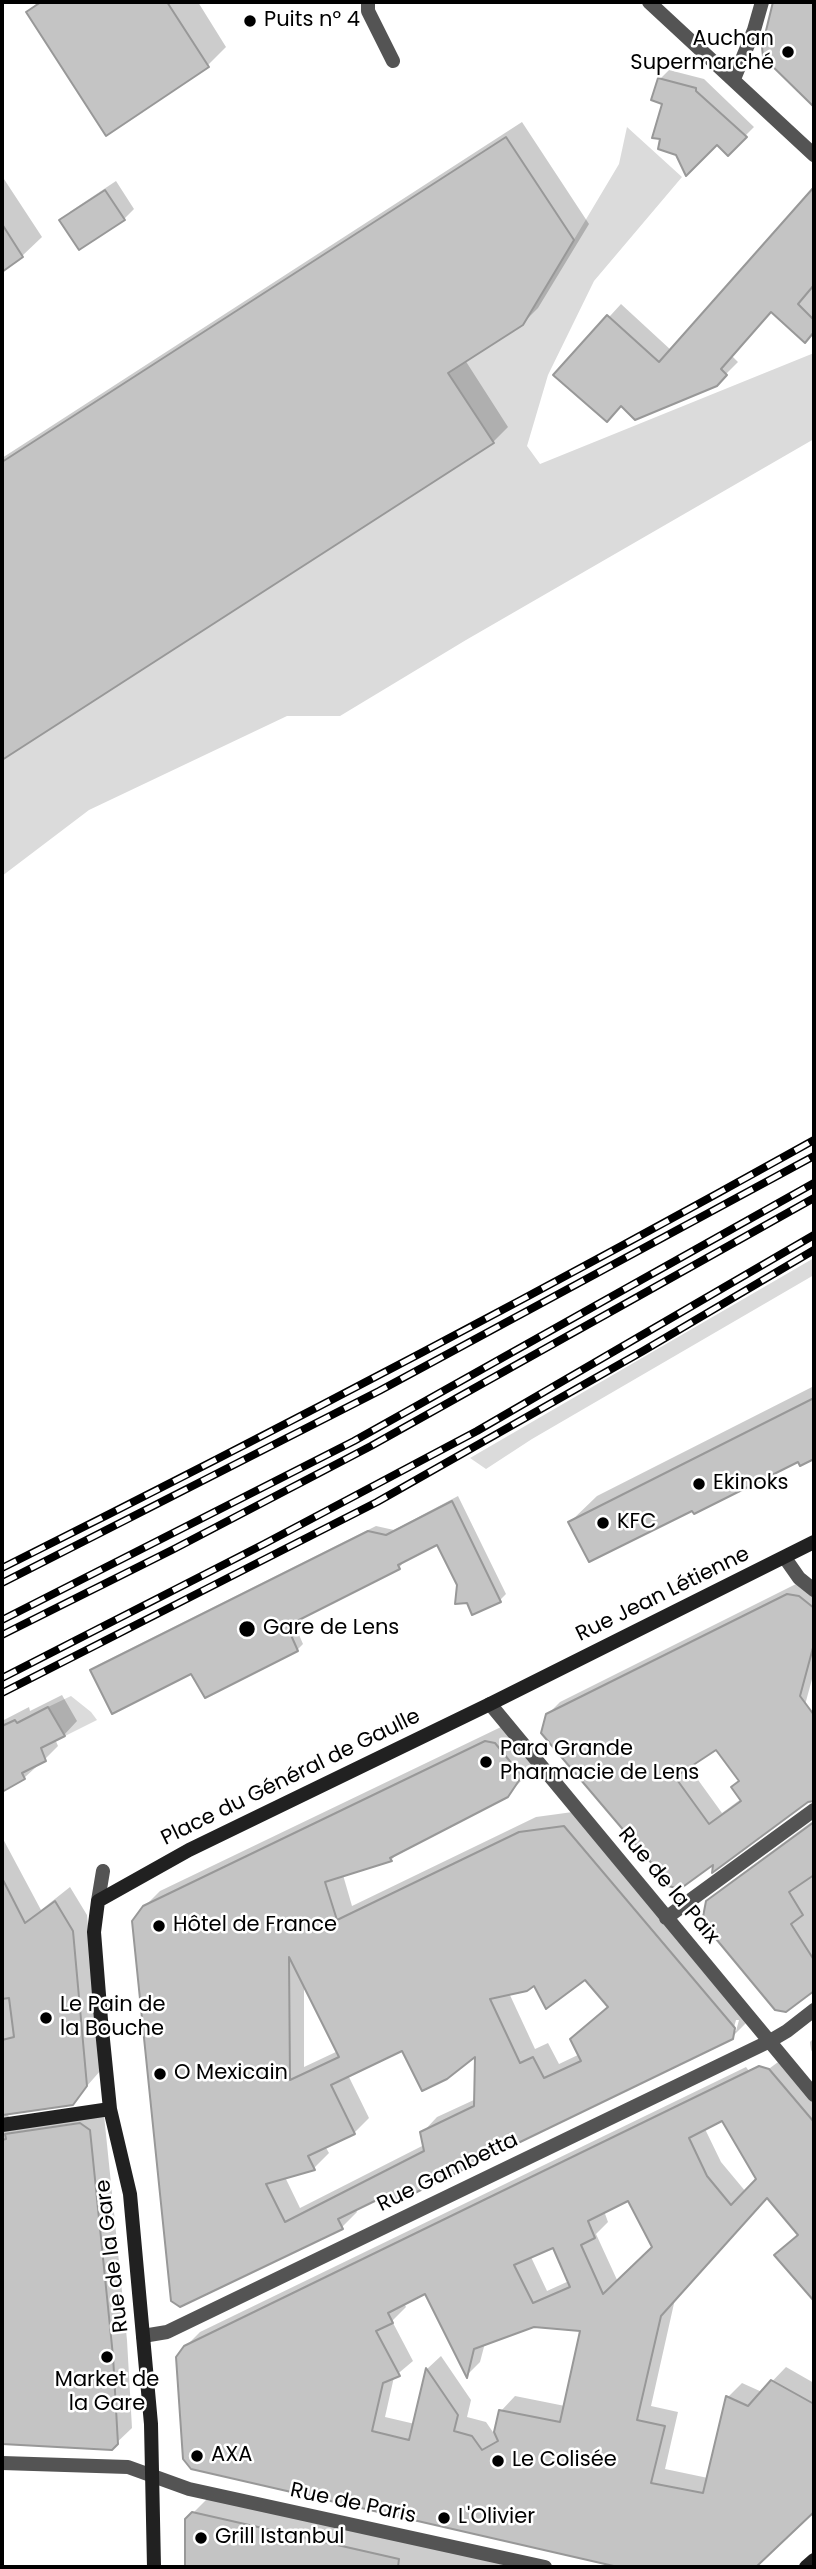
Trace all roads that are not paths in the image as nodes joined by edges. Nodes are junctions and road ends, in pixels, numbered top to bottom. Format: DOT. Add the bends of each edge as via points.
graph roads {
  1 [pos="368,2"];
  2 [pos="649,2"];
  3 [pos="762,2"];
  4 [pos="393,61"];
  5 [pos="734,79"];
  6 [pos="814,155"];
  7 [pos="814,1542"];
  8 [pos="785,1558"];
  9 [pos="814,1590"];
  10 [pos="531,1684"];
  11 [pos="490,1704"];
  12 [pos="814,1810"];
  13 [pos="103,1871"];
  14 [pos="98,1901"];
  15 [pos="666,1918"];
  16 [pos="814,2010"];
  17 [pos="770,2041"];
  18 [pos="814,2095"];
  19 [pos="110,2109"];
  20 [pos="2,2125"];
  21 [pos="143,2336"];
  22 [pos="2,2463"];
  23 [pos="153,2476"];
  24 [pos="814,2560"];
  25 [pos="154,2567"];
  26 [pos="545,2567"];
  27 [pos="806,2567"];
  1 -- 4 [label="street" via="368,11"];
  2 -- 5 [label="street"];
  3 -- 5 [label="street"];
  5 -- 6 [label="street"];
  7 -- 8 [label="street, Rue Jean Létienne"];
  8 -- 9 [label="street"];
  8 -- 10 [label="street, Rue Jean Létienne"];
  10 -- 11 [label="street, Place du Général de Gaulle"];
  11 -- 14 [label="street, Place du Général de Gaulle" via="189,1850"];
  11 -- 15 [label="street, Rue de la Paix"];
  12 -- 15 [label="street"];
  13 -- 14 [label="street"];
  14 -- 19 [label="street, Rue de la Gare" via="95,1955"];
  15 -- 17 [label="street, Rue de la Paix"];
  16 -- 17 [label="street, Rue Gambetta"];
  17 -- 18 [label="street, Rue de la Paix"];
  17 -- 21 [label="street, Rue Gambetta" via="167,2332"];
  19 -- 20 [label="street"];
  19 -- 21 [label="street, Rue de la Gare" via="130,2194"];
  21 -- 23 [label="street, Rue de la Gare"];
  22 -- 23 [label="street, Rue de Paris" via="128,2467"];
  23 -- 25 [label="street, Rue de la Gare"];
  23 -- 26 [label="street, Rue de Paris" via="189,2489"];
  24 -- 27 [label="street"];
}
